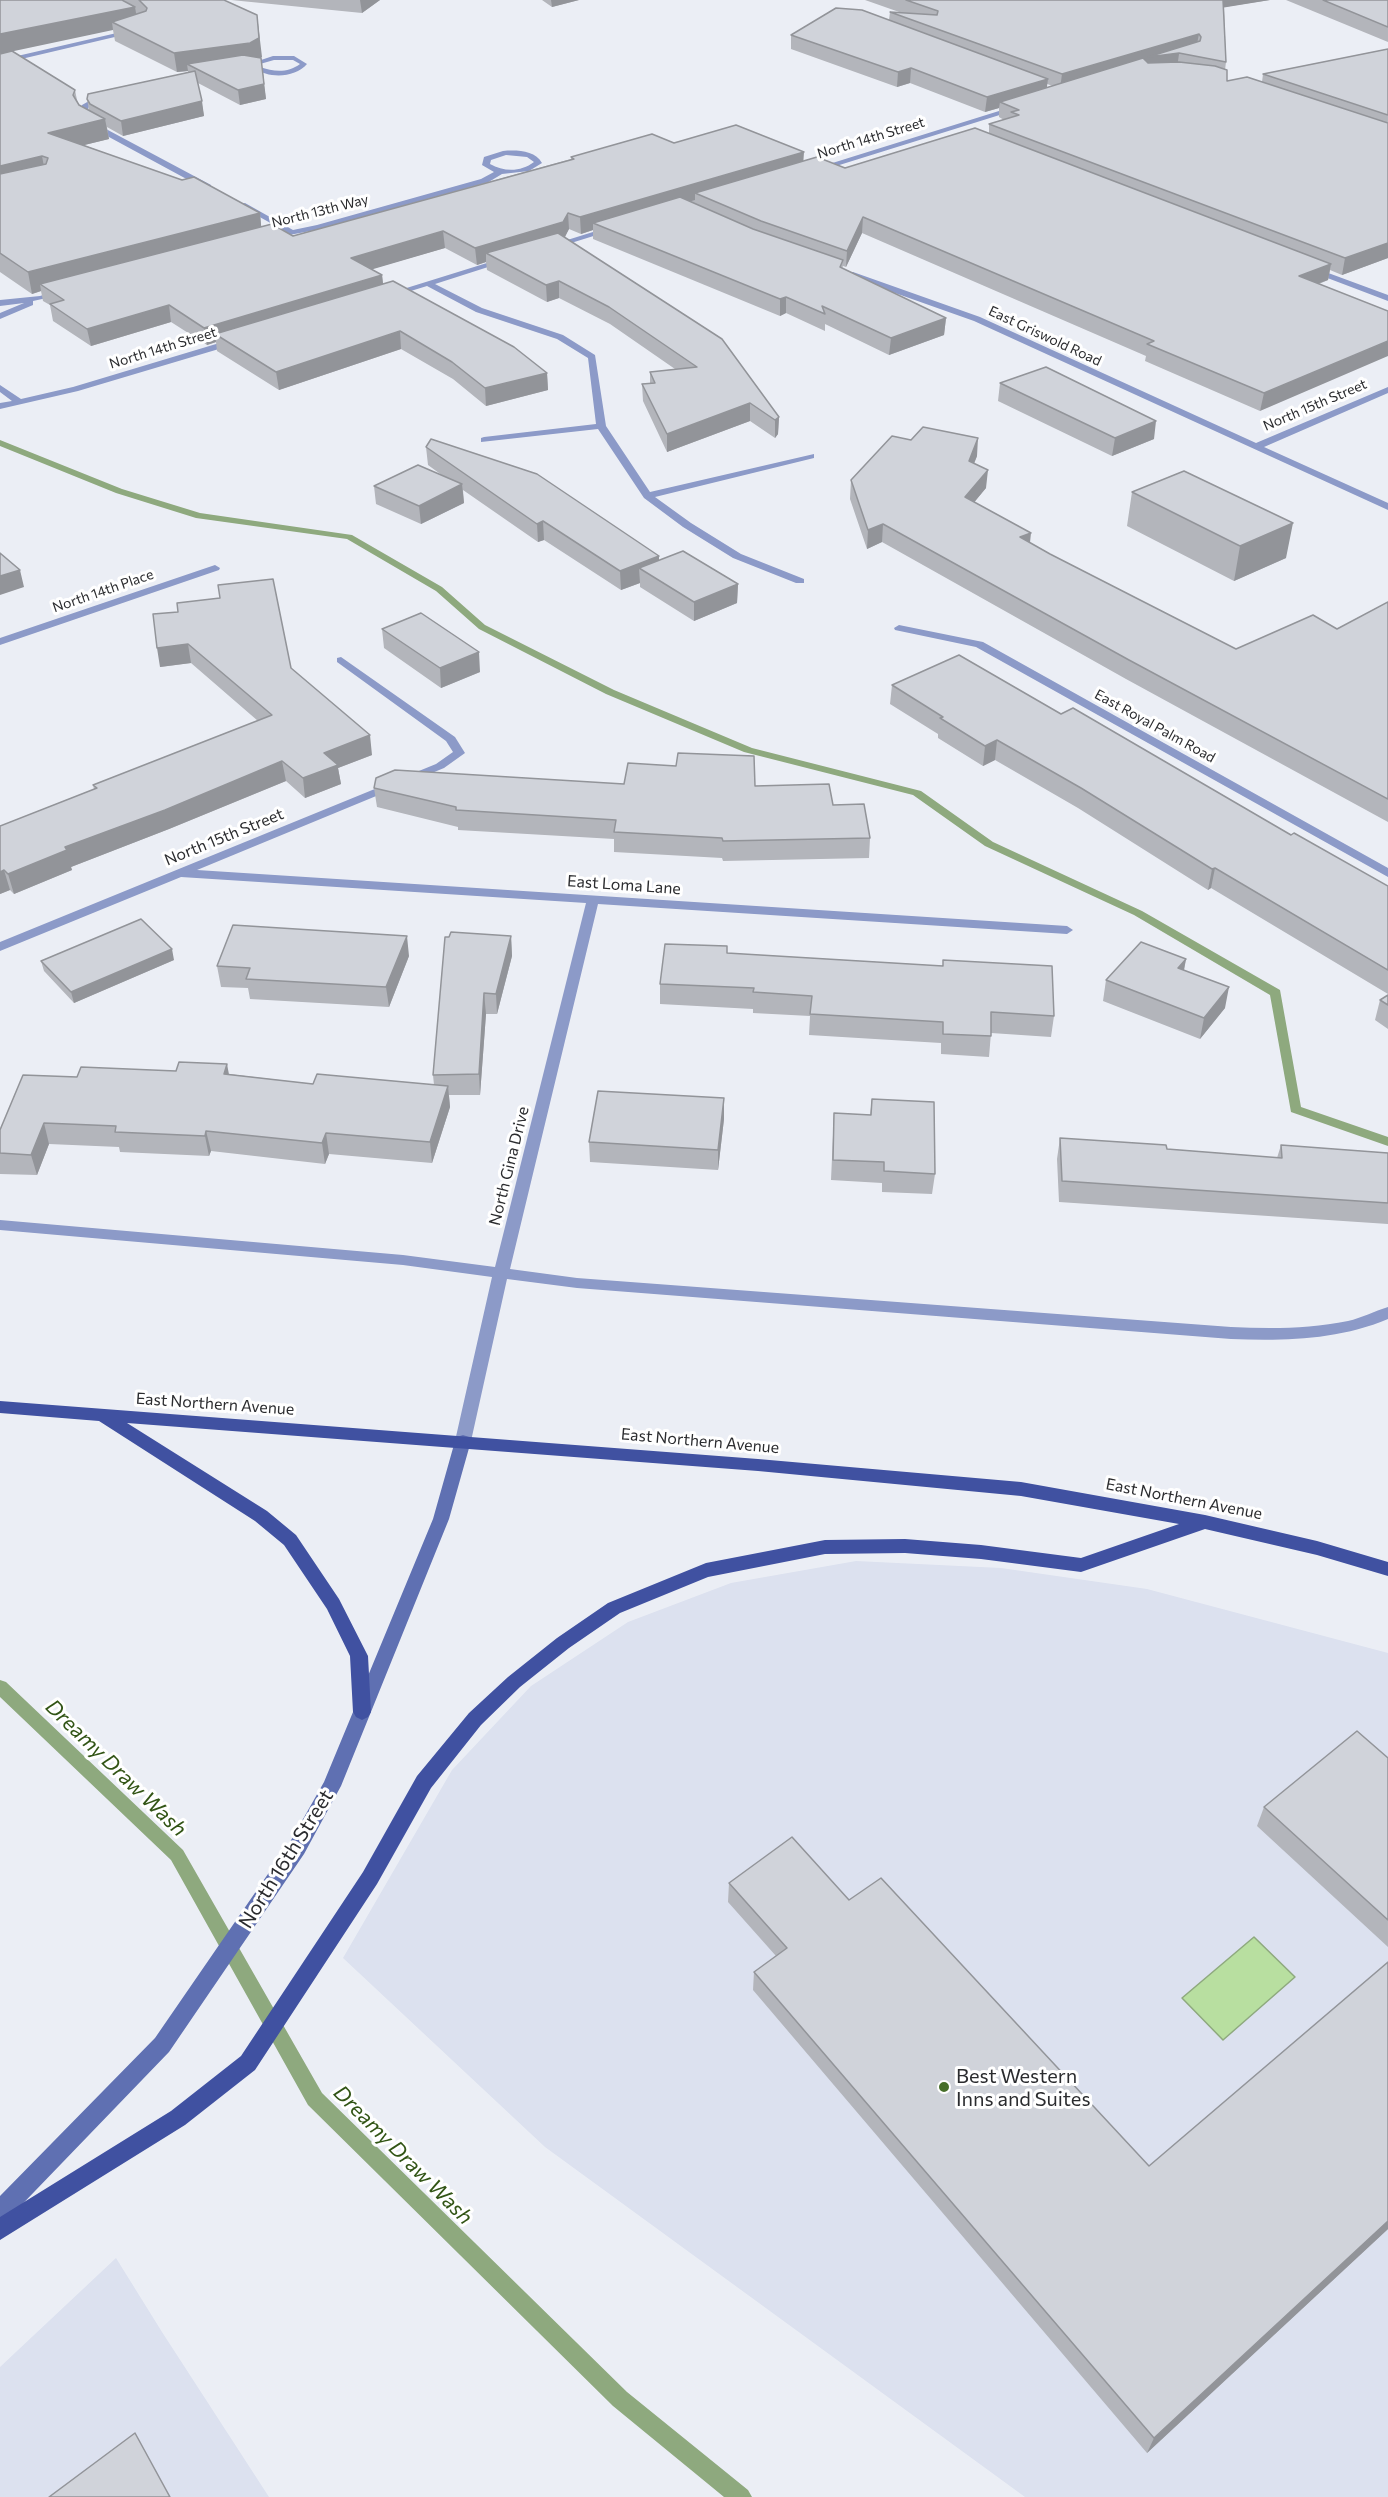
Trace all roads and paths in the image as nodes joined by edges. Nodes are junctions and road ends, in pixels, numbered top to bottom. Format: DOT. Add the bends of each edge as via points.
graph roads {
  1 [pos="145,28"];
  2 [pos="0,62"];
  3 [pos="244,66"];
  4 [pos="256,66"];
  5 [pos="115,93"];
  6 [pos="1027,105"];
  7 [pos="948,129"];
  8 [pos="959,133"];
  9 [pos="501,171"];
  10 [pos="806,172"];
  11 [pos="219,193"];
  12 [pos="230,198"];
  13 [pos="626,225"];
  14 [pos="292,232"];
  15 [pos="254,241"];
  16 [pos="537,250"];
  17 [pos="515,257"];
  18 [pos="1300,264"];
  19 [pos="845,272"];
  20 [pos="428,283"];
  21 [pos="74,289"];
  22 [pos="382,296"];
  23 [pos="40,298"];
  24 [pos="1388,298"];
  25 [pos="0,303"];
  26 [pos="0,316"];
  27 [pos="246,338"];
  28 [pos="0,388"];
  29 [pos="1388,390"];
  30 [pos="18,400"];
  31 [pos="0,406"];
  32 [pos="601,426"];
  33 [pos="484,440"];
  34 [pos="1255,447"];
  35 [pos="811,456"];
  36 [pos="647,496"];
  37 [pos="1388,507"];
  38 [pos="215,568"];
  39 [pos="800,581"];
  40 [pos="899,628"];
  41 [pos="0,642"];
  42 [pos="341,660"];
  43 [pos="180,873"];
  44 [pos="1388,873"];
  45 [pos="593,899"];
  46 [pos="1067,930"];
  47 [pos="0,947"];
  48 [pos="0,1225"];
  49 [pos="501,1273"];
  50 [pos="1388,1313"];
  51 [pos="0,1407"];
  52 [pos="102,1415"];
  53 [pos="463,1441"];
  54 [pos="1205,1522"];
  55 [pos="1388,1569"];
  56 [pos="362,1712"];
  57 [pos="0,2211"];
  58 [pos="0,2229"];
  1 -- 2 [label="street"];
  3 -- 4 [label="street"];
  4 -- 4 [label="street" via="280,73 300,69 304,64 280,57 266,59"];
  5 -- 11 [label="street" via="86,105 83,114 88,122"];
  6 -- 7 [label="street, North 14th Street"];
  7 -- 8 [label="street"];
  7 -- 10 [label="street, North 14th Street"];
  9 -- 9 [label="street, North 13th Way" via="525,170 536,166 537,160 514,153 487,159 489,168"];
  9 -- 14 [label="street, North 13th Way" via="484,181"];
  12 -- 14 [label="street"];
  13 -- 16 [label="street"];
  14 -- 15 [label="street, North 13th Way"];
  17 -- 20 [label="street"];
  18 -- 24 [label="street"];
  19 -- 34 [label="street, East Griswold Road" via="977,319"];
  20 -- 22 [label="street"];
  20 -- 32 [label="street" via="479,310 560,337 592,357"];
  21 -- 23 [label="street"];
  23 -- 25 [label="street"];
  23 -- 26 [label="street"];
  27 -- 30 [label="street, North 14th Street" via="75,389"];
  28 -- 30 [label="street"];
  29 -- 34 [label="street, North 15th Street"];
  30 -- 31 [label="street, North 14th Street"];
  32 -- 33 [label="street"];
  32 -- 36 [label="street"];
  34 -- 37 [label="street, East Griswold Road"];
  35 -- 36 [label="street"];
  36 -- 39 [label="street" via="737,556"];
  38 -- 41 [label="street, North 14th Place"];
  40 -- 44 [label="street, East Royal Palm Road" via="980,644"];
  42 -- 43 [label="street, North 15th Street" via="452,739 459,753 440,766"];
  43 -- 45 [label="street, East Loma Lane"];
  43 -- 47 [label="street, North 15th Street"];
  45 -- 46 [label="street, East Loma Lane"];
  45 -- 49 [label="street, North Gina Drive"];
  48 -- 49 [label="street" via="403,1260"];
  49 -- 50 [label="street" via="577,1283 1231,1333 1280,1335 1330,1330 1373,1321"];
  49 -- 53 [label="street, North Gina Drive"];
  51 -- 52 [label="main road, East Northern Avenue"];
  52 -- 53 [label="main road, East Northern Avenue"];
  52 -- 56 [label="main road" via="261,1516 290,1540 333,1604 359,1656"];
  53 -- 54 [label="main road, East Northern Avenue" via="1021,1489"];
  53 -- 56 [label="main road, North 16th Street" via="441,1519"];
  54 -- 55 [label="main road, East Northern Avenue"];
  54 -- 58 [label="main road" via="1082,1565 905,1546 825,1547 706,1570 614,1608 514,1682 475,1719 424,1782 370,1878 248,2063 178,2118"];
  56 -- 57 [label="main road, North 16th Street" via="332,1786 297,1848 162,2045"];
}
